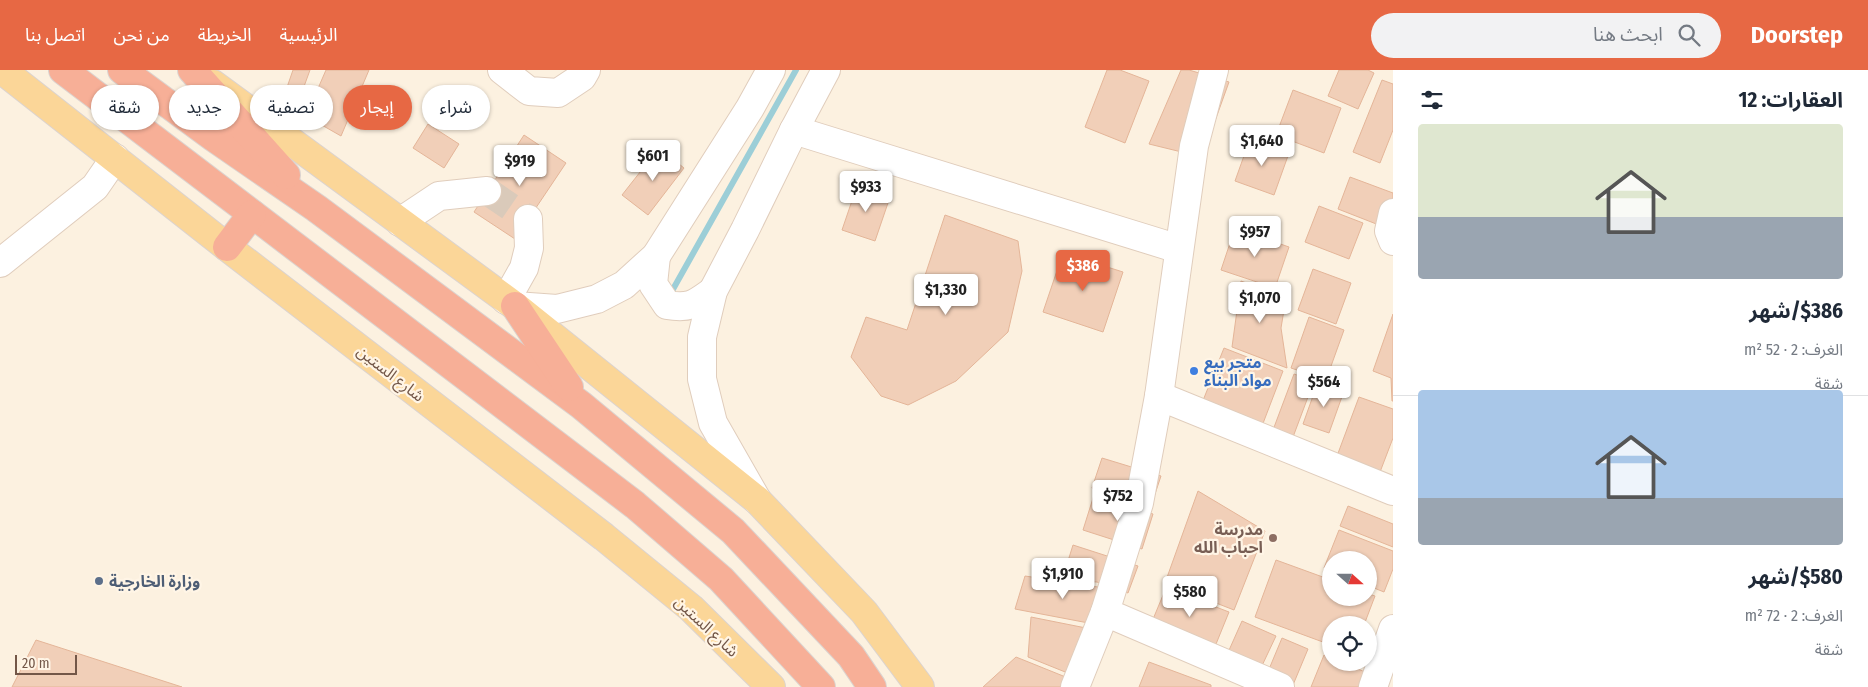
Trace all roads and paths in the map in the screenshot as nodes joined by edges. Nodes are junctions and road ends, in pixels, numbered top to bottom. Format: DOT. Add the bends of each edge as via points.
graph roads {
  1 [pos="2,70"];
  2 [pos="63,70"];
  3 [pos="122,70"];
  4 [pos="193,70"];
  5 [pos="502,70"];
  6 [pos="586,70"];
  7 [pos="772,70"];
  8 [pos="826,70"];
  9 [pos="1214,70"];
  10 [pos="794,130"];
  11 [pos="115,158"];
  12 [pos="487,191"];
  13 [pos="316,208"];
  14 [pos="1393,213"];
  15 [pos="252,214"];
  16 [pos="528,220"];
  17 [pos="400,222"];
  18 [pos="1393,240"];
  19 [pos="227,247"];
  20 [pos="1179,249"];
  21 [pos="656,256"];
  22 [pos="0,263"];
  23 [pos="714,290"];
  24 [pos="510,303"];
  25 [pos="1158,396"];
  26 [pos="581,405"];
  27 [pos="1393,492"];
  28 [pos="757,500"];
  29 [pos="1105,612"];
  30 [pos="1393,629"];
  31 [pos="771,687"];
  32 [pos="821,687"];
  33 [pos="872,687"];
  34 [pos="920,687"];
  35 [pos="1075,687"];
  36 [pos="1280,687"];
  37 [pos="1373,687"];
  1 -- 11 [label="main road, شارع الستين"];
  2 -- 15 [label="highway"];
  3 -- 13 [label="highway"];
  4 -- 13 [label="highway"];
  4 -- 17 [label="main road"];
  5 -- 6 [label="street" via="529,91 558,93 582,77"];
  7 -- 21 [label="street"];
  8 -- 10 [label="street"];
  9 -- 20 [label="street" via="1194,146"];
  10 -- 20 [label="street"];
  10 -- 23 [label="street"];
  11 -- 19 [label="main road, شارع الستين"];
  11 -- 22 [label="street" via="95,187"];
  12 -- 17 [label="street" via="439,196"];
  13 -- 26 [label="highway"];
  14 -- 18 [label="street" via="1389,231"];
  15 -- 19 [label="highway"];
  15 -- 32 [label="highway" via="635,505 721,579"];
  16 -- 24 [label="street" via="529,248"];
  17 -- 24 [label="main road"];
  19 -- 31 [label="main road, شارع الستين" via="604,537 691,608"];
  20 -- 25 [label="street"];
  21 -- 23 [label="street" via="653,284 667,305 683,308 699,302"];
  21 -- 24 [label="street" via="624,284 598,299 557,309"];
  23 -- 28 [label="street" via="702,337 702,379 713,423"];
  24 -- 26 [label="highway"];
  24 -- 28 [label="main road"];
  25 -- 27 [label="street"];
  25 -- 29 [label="street" via="1139,503"];
  26 -- 33 [label="highway" via="733,531 850,656"];
  28 -- 34 [label="main road" via="864,612"];
  29 -- 35 [label="street"];
  29 -- 36 [label="street"];
  30 -- 37 [label="street"];
}
